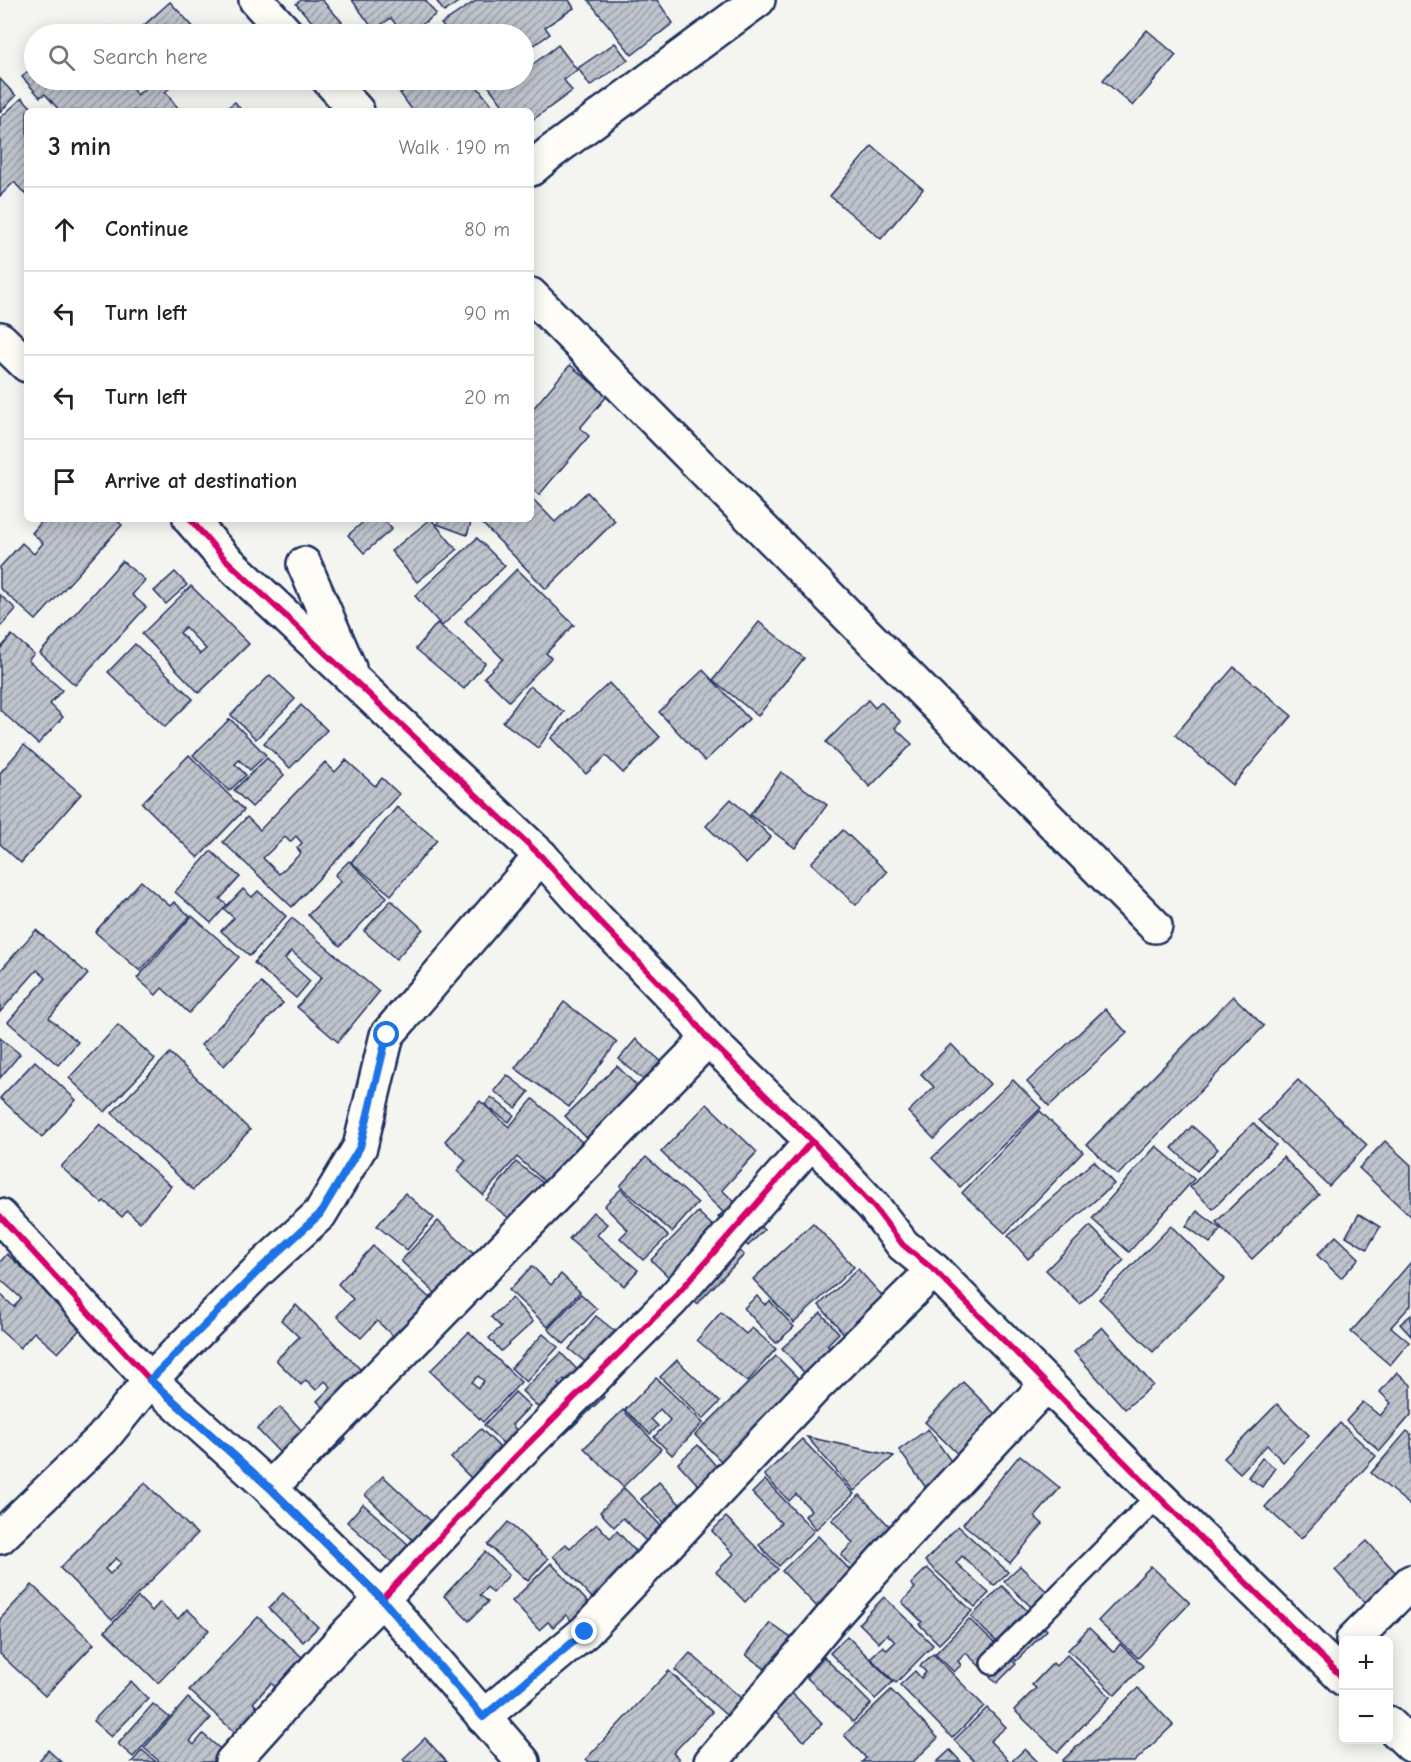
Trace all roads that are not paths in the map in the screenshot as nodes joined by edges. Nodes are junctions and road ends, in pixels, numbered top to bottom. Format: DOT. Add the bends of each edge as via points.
graph roads {
  1 [pos="256,0"];
  2 [pos="758,0"];
  3 [pos="278,24"];
  4 [pos="338,90"];
  5 [pos="354,108"];
  6 [pos="534,167"];
  7 [pos="534,298"];
  8 [pos="0,339"];
  9 [pos="24,362"];
  10 [pos="192,522"];
  11 [pos="304,564"];
  12 [pos="353,678"];
  13 [pos="541,856"];
  14 [pos="1155,926"];
  15 [pos="708,1039"];
  16 [pos="812,1141"];
  17 [pos="0,1216"];
  18 [pos="934,1270"];
  19 [pos="150,1380"];
  20 [pos="1047,1384"];
  21 [pos="270,1488"];
  22 [pos="1158,1496"];
  23 [pos="3,1528"];
  24 [pos="1411,1582"];
  25 [pos="382,1599"];
  26 [pos="1358,1636"];
  27 [pos="992,1663"];
  28 [pos="1339,1665"];
  29 [pos="483,1717"];
  30 [pos="1393,1727"];
  31 [pos="1411,1745"];
  32 [pos="232,1762"];
  33 [pos="523,1762"];
  34 [pos="711,1762"];
  1 -- 3 [label="street"];
  2 -- 6 [label="street"];
  4 -- 5 [label="street"];
  7 -- 14 [label="street"];
  8 -- 9 [label="street"];
  10 -- 12 [label="street"];
  11 -- 12 [label="street"];
  12 -- 13 [label="street"];
  13 -- 15 [label="street"];
  13 -- 19 [label="street" via="387,1035 360,1147 320,1214"];
  15 -- 16 [label="street"];
  15 -- 21 [label="street"];
  16 -- 18 [label="street" via="874,1207 903,1245"];
  16 -- 25 [label="street" via="672,1300 516,1456"];
  17 -- 19 [label="street"];
  18 -- 20 [label="street"];
  18 -- 29 [label="street" via="816,1386 585,1632"];
  19 -- 21 [label="street"];
  19 -- 23 [label="street" via="102,1439"];
  20 -- 22 [label="street"];
  20 -- 34 [label="street" via="884,1558"];
  21 -- 25 [label="street"];
  22 -- 27 [label="lane"];
  22 -- 28 [label="street"];
  24 -- 26 [label="street"];
  25 -- 29 [label="street"];
  25 -- 32 [label="street"];
  29 -- 33 [label="street"];
  30 -- 31 [label="street"];
}
